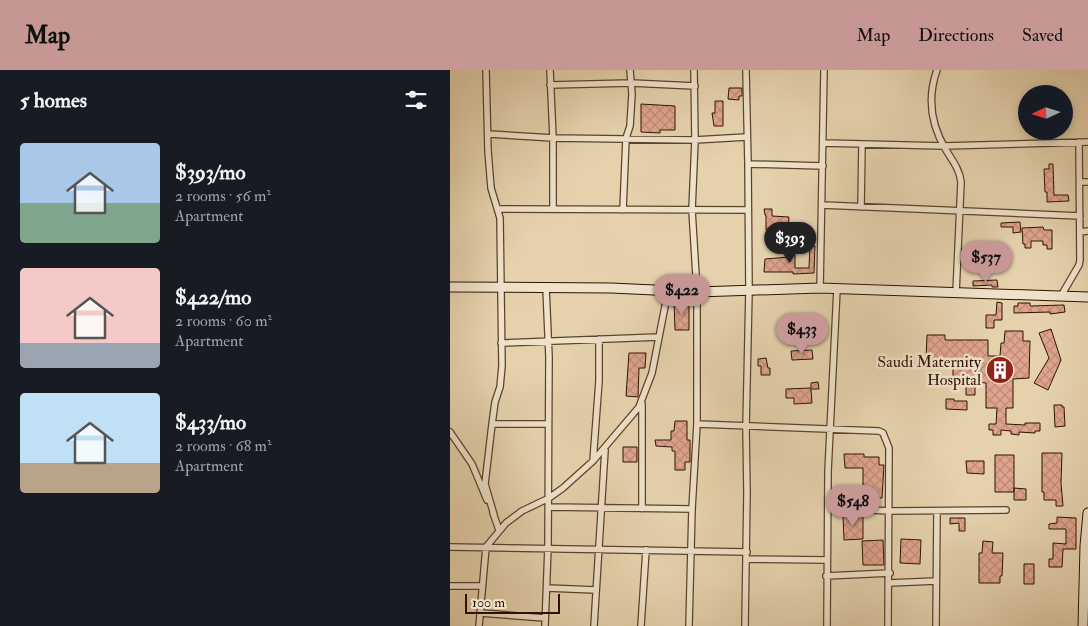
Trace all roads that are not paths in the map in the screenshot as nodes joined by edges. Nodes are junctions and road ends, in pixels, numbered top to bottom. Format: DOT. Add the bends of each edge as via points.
graph roads {
  1 [pos="486,70"];
  2 [pos="550,70"];
  3 [pos="630,70"];
  4 [pos="694,70"];
  5 [pos="746,70"];
  6 [pos="824,70"];
  7 [pos="936,71"];
  8 [pos="631,83"];
  9 [pos="550,84"];
  10 [pos="694,86"];
  11 [pos="489,134"];
  12 [pos="746,137"];
  13 [pos="553,138"];
  14 [pos="626,138"];
  15 [pos="695,140"];
  16 [pos="1079,142"];
  17 [pos="1088,142"];
  18 [pos="823,143"];
  19 [pos="862,144"];
  20 [pos="944,146"];
  21 [pos="748,164"];
  22 [pos="822,166"];
  23 [pos="1080,182"];
  24 [pos="1088,182"];
  25 [pos="822,205"];
  26 [pos="861,207"];
  27 [pos="499,209"];
  28 [pos="553,209"];
  29 [pos="623,210"];
  30 [pos="692,210"];
  31 [pos="747,210"];
  32 [pos="960,212"];
  33 [pos="1080,216"];
  34 [pos="1088,231"];
  35 [pos="1080,232"];
  36 [pos="450,287"];
  37 [pos="500,288"];
  38 [pos="546,288"];
  39 [pos="820,288"];
  40 [pos="837,289"];
  41 [pos="668,291"];
  42 [pos="749,291"];
  43 [pos="697,292"];
  44 [pos="956,293"];
  45 [pos="1061,296"];
  46 [pos="1088,297"];
  47 [pos="659,337"];
  48 [pos="599,339"];
  49 [pos="548,340"];
  50 [pos="502,343"];
  51 [pos="642,402"];
  52 [pos="492,424"];
  53 [pos="548,424"];
  54 [pos="697,424"];
  55 [pos="746,427"];
  56 [pos="830,430"];
  57 [pos="450,432"];
  58 [pos="605,450"];
  59 [pos="593,462"];
  60 [pos="549,498"];
  61 [pos="549,507"];
  62 [pos="601,508"];
  63 [pos="828,508"];
  64 [pos="642,509"];
  65 [pos="692,509"];
  66 [pos="1006,510"];
  67 [pos="890,512"];
  68 [pos="937,512"];
  69 [pos="1088,513"];
  70 [pos="494,515"];
  71 [pos="1088,526"];
  72 [pos="499,530"];
  73 [pos="450,547"];
  74 [pos="486,547"];
  75 [pos="548,547"];
  76 [pos="599,548"];
  77 [pos="646,550"];
  78 [pos="691,551"];
  79 [pos="747,552"];
  80 [pos="746,559"];
  81 [pos="826,560"];
  82 [pos="890,573"];
  83 [pos="826,576"];
  84 [pos="936,581"];
  85 [pos="889,582"];
  86 [pos="450,586"];
  87 [pos="481,586"];
  88 [pos="547,588"];
  89 [pos="596,590"];
  90 [pos="480,613"];
  91 [pos="545,618"];
  92 [pos="478,626"];
  93 [pos="545,626"];
  94 [pos="594,626"];
  95 [pos="641,626"];
  96 [pos="688,626"];
  97 [pos="745,626"];
  98 [pos="827,626"];
  99 [pos="888,626"];
  100 [pos="936,626"];
  101 [pos="1083,626"];
  1 -- 11 [label="street"];
  2 -- 9 [label="street"];
  3 -- 8 [label="street"];
  4 -- 10 [label="street"];
  5 -- 12 [label="street"];
  6 -- 18 [label="street"];
  7 -- 20 [label="street" via="931,98 932,115"];
  8 -- 9 [label="street"];
  8 -- 10 [label="street"];
  8 -- 14 [label="street" via="630,126"];
  9 -- 13 [label="street"];
  10 -- 15 [label="street"];
  11 -- 13 [label="street"];
  11 -- 27 [label="street" via="492,188"];
  12 -- 15 [label="street"];
  12 -- 21 [label="street"];
  13 -- 14 [label="street"];
  13 -- 28 [label="street"];
  14 -- 15 [label="street"];
  14 -- 29 [label="street"];
  15 -- 30 [label="street"];
  16 -- 17 [label="street"];
  16 -- 20 [label="street"];
  16 -- 23 [label="street"];
  18 -- 19 [label="street"];
  18 -- 22 [label="street"];
  19 -- 20 [label="street"];
  19 -- 26 [label="street"];
  20 -- 32 [label="street" via="960,176"];
  21 -- 22 [label="street"];
  21 -- 31 [label="street"];
  22 -- 25 [label="street"];
  23 -- 24 [label="street"];
  23 -- 33 [label="street"];
  25 -- 26 [label="street"];
  25 -- 39 [label="street"];
  26 -- 32 [label="street"];
  27 -- 28 [label="street"];
  27 -- 37 [label="street"];
  28 -- 29 [label="street"];
  29 -- 30 [label="street"];
  30 -- 31 [label="street"];
  30 -- 43 [label="street"];
  31 -- 42 [label="street"];
  32 -- 33 [label="street"];
  32 -- 44 [label="street"];
  33 -- 35 [label="street"];
  34 -- 35 [label="street"];
  35 -- 45 [label="street" via="1079,265"];
  36 -- 37 [label="street"];
  37 -- 38 [label="street"];
  37 -- 50 [label="street"];
  38 -- 41 [label="street"];
  38 -- 49 [label="street"];
  39 -- 40 [label="street"];
  39 -- 42 [label="street"];
  40 -- 44 [label="street"];
  40 -- 56 [label="street"];
  41 -- 43 [label="street"];
  41 -- 47 [label="street"];
  42 -- 43 [label="street"];
  42 -- 55 [label="street"];
  43 -- 54 [label="street"];
  44 -- 45 [label="street"];
  45 -- 46 [label="street"];
  47 -- 48 [label="street"];
  47 -- 51 [label="street"];
  48 -- 49 [label="street"];
  48 -- 59 [label="street"];
  49 -- 50 [label="street"];
  49 -- 53 [label="street"];
  50 -- 52 [label="street" via="500,387"];
  51 -- 58 [label="street"];
  51 -- 64 [label="street"];
  52 -- 53 [label="street"];
  52 -- 70 [label="street" via="485,484"];
  53 -- 60 [label="street"];
  54 -- 55 [label="street"];
  54 -- 65 [label="street"];
  55 -- 56 [label="street"];
  55 -- 79 [label="street"];
  56 -- 63 [label="street"];
  56 -- 67 [label="street" via="883,433 889,448"];
  57 -- 70 [label="street" via="472,464"];
  58 -- 59 [label="street"];
  58 -- 62 [label="street"];
  59 -- 60 [label="street"];
  60 -- 61 [label="street"];
  60 -- 72 [label="street" via="522,511"];
  61 -- 62 [label="street"];
  61 -- 75 [label="street"];
  62 -- 64 [label="street"];
  62 -- 76 [label="street"];
  63 -- 67 [label="street"];
  63 -- 81 [label="street"];
  64 -- 65 [label="street"];
  65 -- 78 [label="street"];
  66 -- 68 [label="street"];
  67 -- 68 [label="street"];
  67 -- 82 [label="street"];
  68 -- 84 [label="street"];
  69 -- 71 [label="street"];
  70 -- 72 [label="street"];
  71 -- 101 [label="street"];
  72 -- 74 [label="street"];
  73 -- 74 [label="street"];
  74 -- 75 [label="street"];
  74 -- 87 [label="street"];
  75 -- 76 [label="street"];
  75 -- 88 [label="street"];
  76 -- 77 [label="street"];
  76 -- 89 [label="street"];
  77 -- 78 [label="street"];
  77 -- 95 [label="street"];
  78 -- 79 [label="street"];
  78 -- 96 [label="street"];
  79 -- 80 [label="street"];
  80 -- 81 [label="street"];
  80 -- 97 [label="street"];
  81 -- 83 [label="street"];
  82 -- 83 [label="street"];
  82 -- 85 [label="street"];
  83 -- 98 [label="street"];
  84 -- 85 [label="street"];
  84 -- 100 [label="street"];
  85 -- 99 [label="street"];
  86 -- 87 [label="street"];
  87 -- 90 [label="street"];
  88 -- 89 [label="street"];
  88 -- 91 [label="street"];
  89 -- 94 [label="street"];
  90 -- 91 [label="street"];
  90 -- 92 [label="street"];
  91 -- 93 [label="street"];
}
